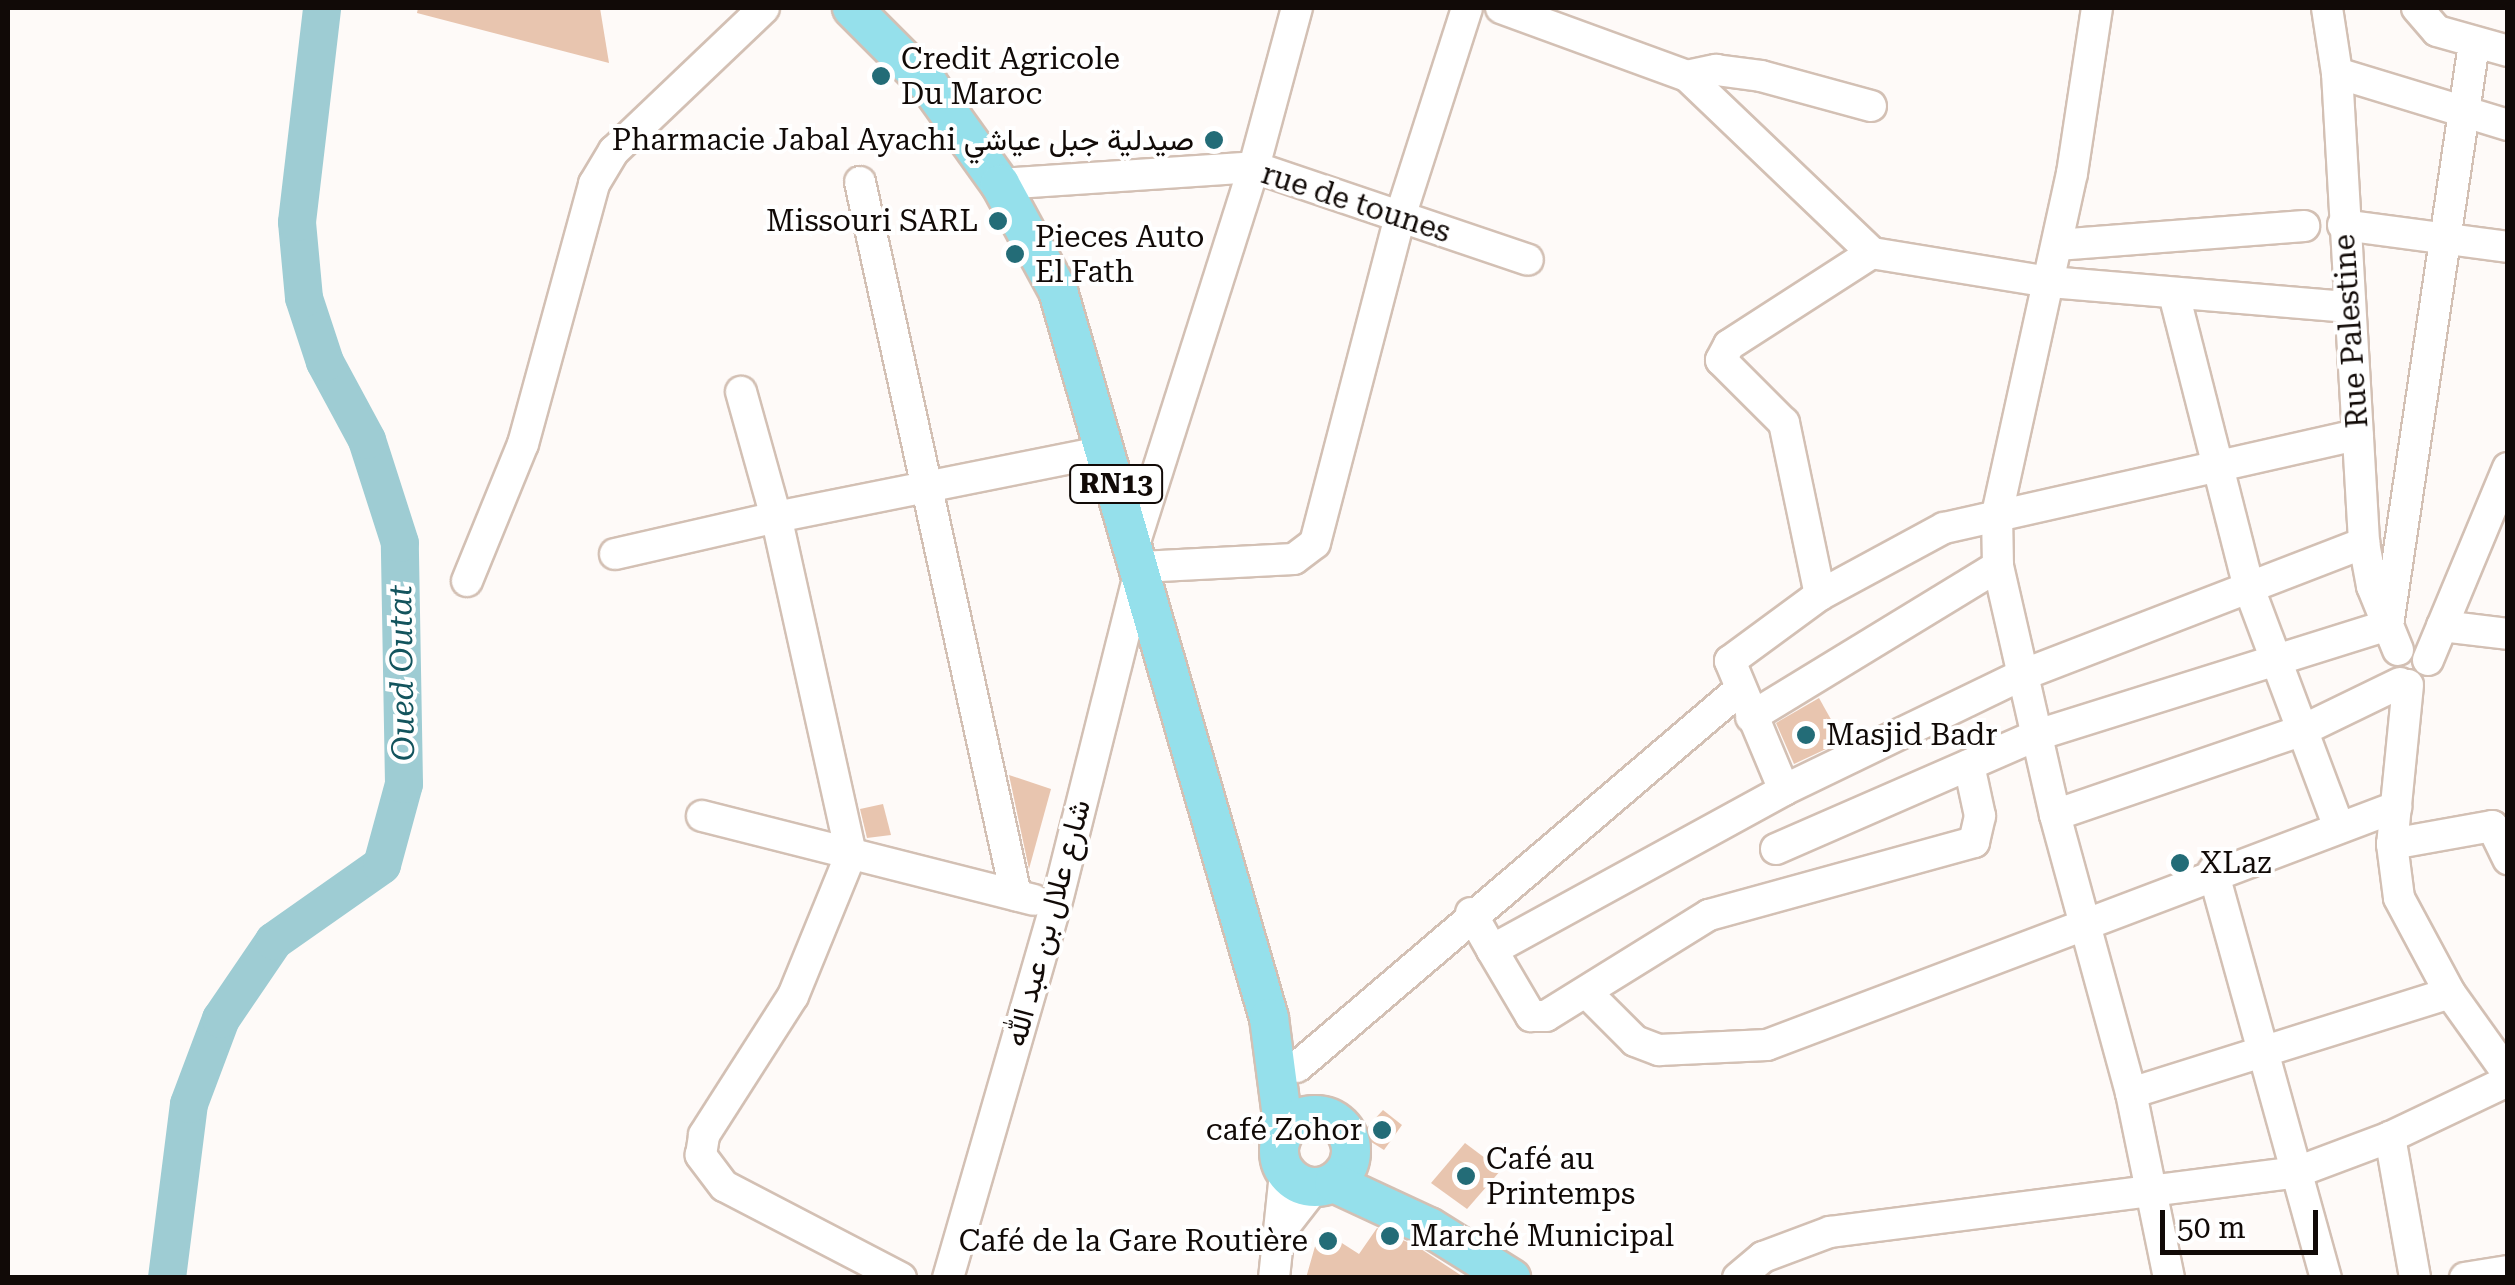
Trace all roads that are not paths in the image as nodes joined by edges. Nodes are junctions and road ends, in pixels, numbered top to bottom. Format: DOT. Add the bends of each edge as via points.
graph roads {
  1 [pos="764,8"];
  2 [pos="852,8"];
  3 [pos="1298,8"];
  4 [pos="1466,8"];
  5 [pos="1501,8"];
  6 [pos="2096,8"];
  7 [pos="2327,8"];
  8 [pos="2417,8"];
  9 [pos="2474,44"];
  10 [pos="2508,51"];
  11 [pos="2337,73"];
  12 [pos="1686,76"];
  13 [pos="1872,106"];
  14 [pos="2464,111"];
  15 [pos="2508,125"];
  16 [pos="1254,168"];
  17 [pos="860,182"];
  18 [pos="1000,184"];
  19 [pos="1400,218"];
  20 [pos="2343,225"];
  21 [pos="2304,226"];
  22 [pos="2450,238"];
  23 [pos="2057,245"];
  24 [pos="2508,247"];
  25 [pos="1872,253"];
  26 [pos="1528,260"];
  27 [pos="2050,282"];
  28 [pos="2174,294"];
  29 [pos="2346,307"];
  30 [pos="741,392"];
  31 [pos="2358,435"];
  32 [pos="1107,451"];
  33 [pos="2215,468"];
  34 [pos="2508,468"];
  35 [pos="930,486"];
  36 [pos="1997,514"];
  37 [pos="2498,516"];
  38 [pos="776,517"];
  39 [pos="2364,543"];
  40 [pos="616,554"];
  41 [pos="1138,556"];
  42 [pos="1998,566"];
  43 [pos="467,581"];
  44 [pos="2248,588"];
  45 [pos="1820,595"];
  46 [pos="2442,626"];
  47 [pos="2508,634"];
  48 [pos="2393,637"];
  49 [pos="2278,658"];
  50 [pos="2428,660"];
  51 [pos="2022,675"];
  52 [pos="2404,684"];
  53 [pos="1745,704"];
  54 [pos="2301,730"];
  55 [pos="2037,735"];
  56 [pos="1969,765"];
  57 [pos="1776,795"];
  58 [pos="2396,807"];
  59 [pos="2055,815"];
  60 [pos="702,816"];
  61 [pos="2340,828"];
  62 [pos="2392,844"];
  63 [pos="1776,849"];
  64 [pos="851,854"];
  65 [pos="2508,858"];
  66 [pos="2213,871"];
  67 [pos="1782,893"];
  68 [pos="1016,895"];
  69 [pos="1056,905"];
  70 [pos="1471,913"];
  71 [pos="2086,920"];
  72 [pos="1492,950"];
  73 [pos="2450,993"];
  74 [pos="1589,995"];
  75 [pos="1269,1018"];
  76 [pos="2263,1051"];
  77 [pos="1297,1067"];
  78 [pos="2508,1078"];
  79 [pos="2131,1093"];
  80 [pos="1323,1116"];
  81 [pos="1284,1132"];
  82 [pos="2390,1137"];
  83 [pos="2297,1172"];
  84 [pos="1321,1174"];
  85 [pos="2150,1192"];
  86 [pos="1770,1267"];
  87 [pos="2508,1271"];
  88 [pos="901,1278"];
  89 [pos="948,1278"];
  90 [pos="1274,1278"];
  91 [pos="1511,1278"];
  92 [pos="1738,1278"];
  93 [pos="2169,1278"];
  94 [pos="2326,1278"];
  95 [pos="2415,1278"];
  96 [pos="2465,1278"];
  1 -- 43 [label="street" via="614,151 594,184 524,444"];
  2 -- 18 [label="main road, RN13" via="928,85"];
  3 -- 16 [label="street, شارع علال بن عبد الله"];
  4 -- 19 [label="street"];
  5 -- 12 [label="street"];
  6 -- 23 [label="street"];
  7 -- 11 [label="street, Rue Palestine"];
  8 -- 9 [label="street" via="2427,25"];
  9 -- 10 [label="street"];
  9 -- 14 [label="street"];
  11 -- 14 [label="street"];
  11 -- 20 [label="street, Rue Palestine"];
  12 -- 13 [label="street" via="1716,70 1760,76"];
  12 -- 25 [label="street"];
  14 -- 15 [label="street"];
  14 -- 22 [label="street"];
  16 -- 18 [label="street, rue de tounes"];
  16 -- 19 [label="street, rue de tounes"];
  16 -- 41 [label="street, شارع علال بن عبد الله"];
  17 -- 35 [label="street"];
  18 -- 32 [label="main road, RN13" via="1058,291"];
  19 -- 26 [label="street, rue de tounes"];
  19 -- 41 [label="street" via="1315,543 1305,556"];
  20 -- 22 [label="street"];
  20 -- 29 [label="street, Rue Palestine"];
  21 -- 23 [label="street"];
  22 -- 24 [label="street"];
  22 -- 48 [label="street"];
  23 -- 27 [label="street"];
  25 -- 27 [label="street"];
  25 -- 45 [label="street" via="1730,345 1721,360 1784,423"];
  27 -- 28 [label="street"];
  27 -- 36 [label="street"];
  28 -- 29 [label="street"];
  28 -- 33 [label="street"];
  29 -- 31 [label="street, Rue Palestine"];
  30 -- 38 [label="street"];
  31 -- 33 [label="street"];
  31 -- 39 [label="street, Rue Palestine"];
  32 -- 35 [label="street"];
  32 -- 41 [label="main road, RN13"];
  33 -- 36 [label="street"];
  33 -- 44 [label="street"];
  34 -- 37 [label="street"];
  35 -- 38 [label="street"];
  35 -- 68 [label="street"];
  36 -- 42 [label="street"];
  36 -- 45 [label="street" via="1944,528"];
  37 -- 46 [label="street"];
  38 -- 40 [label="street"];
  38 -- 64 [label="street"];
  39 -- 44 [label="street"];
  39 -- 48 [label="street, Rue Palestine"];
  41 -- 69 [label="street, شارع علال بن عبد الله"];
  41 -- 75 [label="main road, RN13"];
  42 -- 51 [label="street"];
  42 -- 53 [label="street"];
  44 -- 49 [label="street"];
  44 -- 51 [label="street"];
  45 -- 53 [label="street" via="1733,656"];
  46 -- 47 [label="street"];
  46 -- 50 [label="street"];
  48 -- 49 [label="street"];
  48 -- 50 [label="street"];
  48 -- 52 [label="street" via="2390,670"];
  49 -- 54 [label="street"];
  49 -- 55 [label="street"];
  50 -- 52 [label="street" via="2423,680"];
  51 -- 55 [label="street"];
  51 -- 57 [label="street"];
  52 -- 54 [label="street"];
  52 -- 58 [label="street"];
  53 -- 57 [label="street"];
  53 -- 70 [label="street"];
  54 -- 59 [label="street"];
  54 -- 61 [label="street"];
  55 -- 56 [label="street"];
  55 -- 59 [label="street"];
  56 -- 63 [label="street"];
  56 -- 67 [label="street" via="1979,839"];
  57 -- 63 [label="street"];
  57 -- 72 [label="street"];
  58 -- 61 [label="street"];
  58 -- 62 [label="street"];
  59 -- 71 [label="street"];
  60 -- 64 [label="street"];
  61 -- 66 [label="street"];
  62 -- 65 [label="street" via="2492,826"];
  62 -- 73 [label="street" via="2400,898"];
  63 -- 67 [label="street"];
  64 -- 68 [label="street"];
  64 -- 88 [label="street" via="793,996 700,1145 724,1186"];
  66 -- 71 [label="street"];
  66 -- 76 [label="street"];
  67 -- 74 [label="street" via="1680,930"];
  68 -- 69 [label="street"];
  69 -- 89 [label="street, شارع علال بن عبد الله"];
  70 -- 72 [label="street"];
  70 -- 77 [label="street"];
  71 -- 74 [label="street" via="1767,1045 1659,1050 1635,1041"];
  71 -- 79 [label="street"];
  72 -- 74 [label="street" via="1531,1016"];
  73 -- 76 [label="street"];
  73 -- 78 [label="street"];
  75 -- 77 [label="main road, RN13"];
  75 -- 81 [label="main road, RN13"];
  76 -- 79 [label="street"];
  76 -- 83 [label="street"];
  77 -- 80 [label="main road, RN13"];
  78 -- 82 [label="street"];
  79 -- 85 [label="street"];
  80 -- 81 [label="main road" via="1300,1118"];
  80 -- 84 [label="main road, RN13" via="1344,1128"];
  81 -- 84 [label="main road, RN13" via="1278,1153"];
  82 -- 83 [label="street"];
  82 -- 95 [label="street"];
  83 -- 85 [label="street"];
  83 -- 94 [label="street"];
  84 -- 90 [label="street" via="1279,1233"];
  84 -- 91 [label="main road, RN13" via="1429,1227"];
  85 -- 86 [label="street" via="1830,1232"];
  85 -- 93 [label="street"];
  86 -- 92 [label="street"];
  87 -- 96 [label="street"];
}
